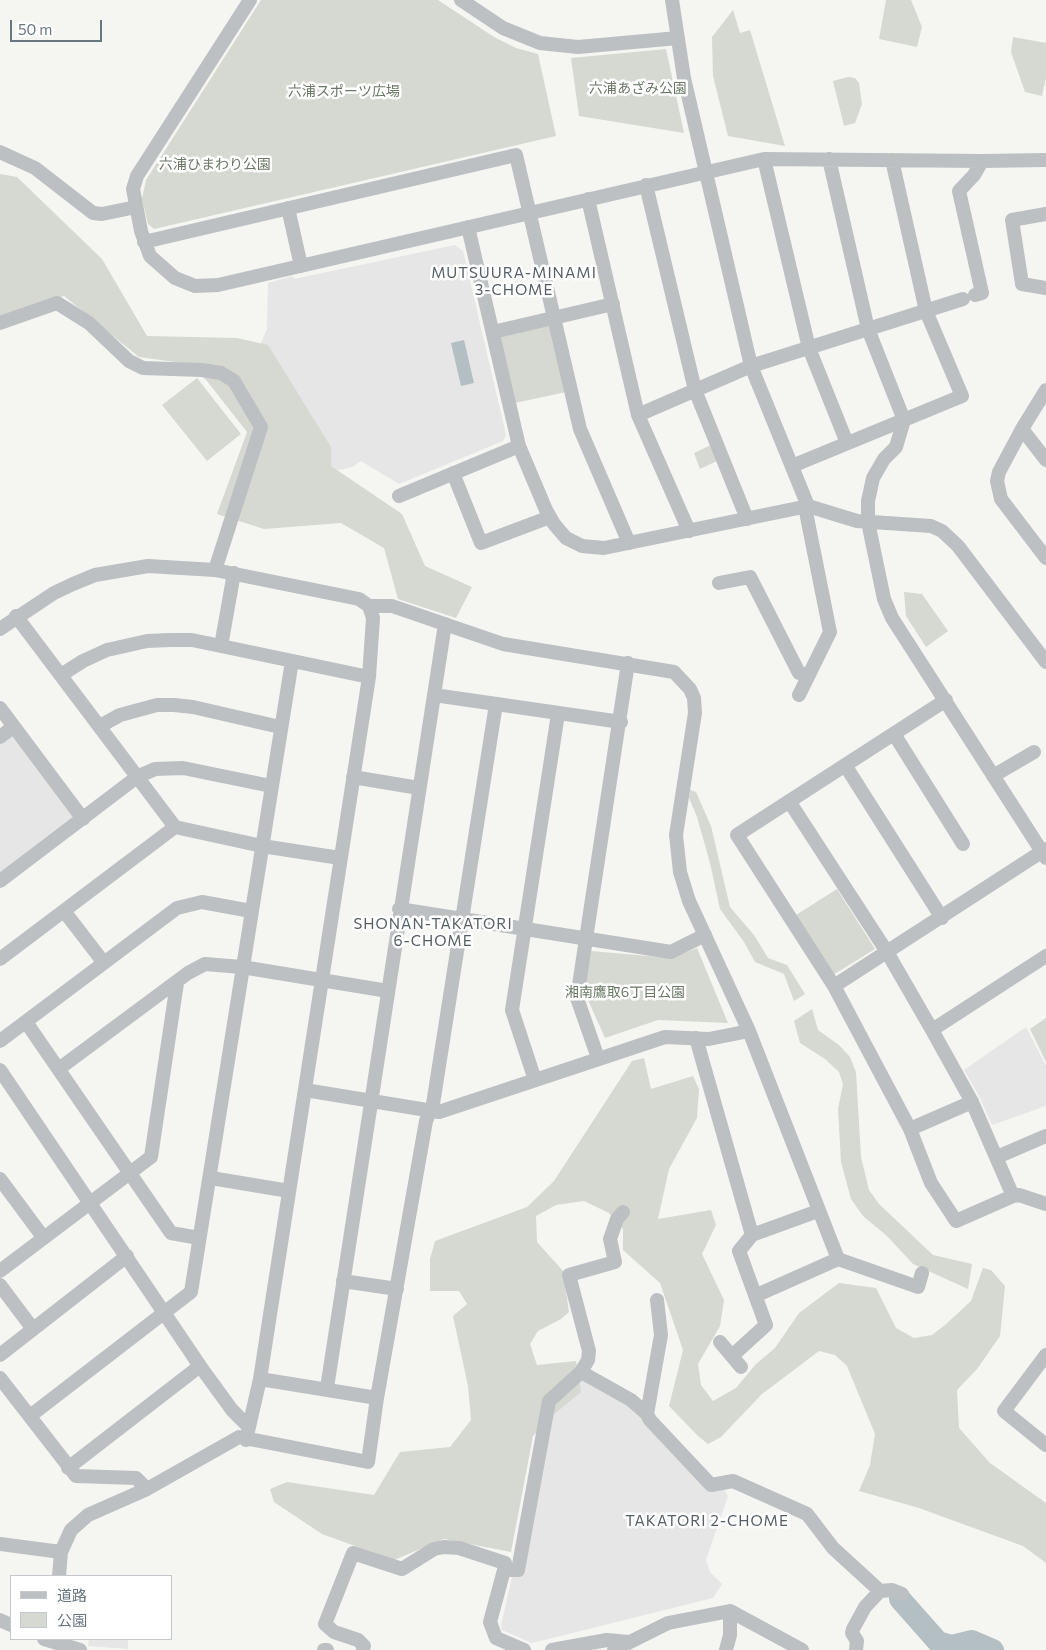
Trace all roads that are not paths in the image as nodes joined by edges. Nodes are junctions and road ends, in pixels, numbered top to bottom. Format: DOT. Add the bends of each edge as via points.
graph roads {
  1 [pos="250,0"];
  2 [pos="461,0"];
  3 [pos="672,0"];
  4 [pos="678,38"];
  5 [pos="0,152"];
  6 [pos="764,159"];
  7 [pos="828,159"];
  8 [pos="892,160"];
  9 [pos="1046,160"];
  10 [pos="982,161"];
  11 [pos="706,172"];
  12 [pos="646,186"];
  13 [pos="588,199"];
  14 [pos="136,207"];
  15 [pos="288,208"];
  16 [pos="529,213"];
  17 [pos="1046,214"];
  18 [pos="468,227"];
  19 [pos="144,242"];
  20 [pos="301,266"];
  21 [pos="1046,288"];
  22 [pos="612,304"];
  23 [pos="926,311"];
  24 [pos="554,318"];
  25 [pos="0,324"];
  26 [pos="868,329"];
  27 [pos="493,332"];
  28 [pos="809,348"];
  29 [pos="751,366"];
  30 [pos="695,390"];
  31 [pos="1046,390"];
  32 [pos="638,415"];
  33 [pos="904,420"];
  34 [pos="1022,429"];
  35 [pos="847,444"];
  36 [pos="519,446"];
  37 [pos="1046,460"];
  38 [pos="792,466"];
  39 [pos="452,473"];
  40 [pos="399,496"];
  41 [pos="807,506"];
  42 [pos="550,517"];
  43 [pos="748,519"];
  44 [pos="868,522"];
  45 [pos="690,531"];
  46 [pos="629,543"];
  47 [pos="1046,558"];
  48 [pos="215,570"];
  49 [pos="234,573"];
  50 [pos="719,583"];
  51 [pos="369,606"];
  52 [pos="16,616"];
  53 [pos="445,624"];
  54 [pos="0,629"];
  55 [pos="1041,645"];
  56 [pos="221,646"];
  57 [pos="292,661"];
  58 [pos="1046,662"];
  59 [pos="628,663"];
  60 [pos="61,675"];
  61 [pos="809,675"];
  62 [pos="369,677"];
  63 [pos="799,694"];
  64 [pos="434,695"];
  65 [pos="946,700"];
  66 [pos="496,704"];
  67 [pos="0,708"];
  68 [pos="558,714"];
  69 [pos="620,722"];
  70 [pos="100,726"];
  71 [pos="13,727"];
  72 [pos="280,727"];
  73 [pos="894,734"];
  74 [pos="0,737"];
  75 [pos="1034,752"];
  76 [pos="845,765"];
  77 [pos="993,776"];
  78 [pos="137,777"];
  79 [pos="353,777"];
  80 [pos="271,786"];
  81 [pos="419,788"];
  82 [pos="789,801"];
  83 [pos="83,819"];
  84 [pos="175,827"];
  85 [pos="963,844"];
  86 [pos="262,846"];
  87 [pos="1045,853"];
  88 [pos="340,858"];
  89 [pos="0,881"];
  90 [pos="400,909"];
  91 [pos="64,911"];
  92 [pos="251,911"];
  93 [pos="942,918"];
  94 [pos="460,920"];
  95 [pos="524,929"];
  96 [pos="705,935"];
  97 [pos="587,938"];
  98 [pos="887,952"];
  99 [pos="1,955"];
  100 [pos="1046,956"];
  101 [pos="104,963"];
  102 [pos="242,967"];
  103 [pos="320,980"];
  104 [pos="177,983"];
  105 [pos="834,986"];
  106 [pos="388,991"];
  107 [pos="26,1022"];
  108 [pos="932,1030"];
  109 [pos="749,1031"];
  110 [pos="696,1038"];
  111 [pos="0,1041"];
  112 [pos="598,1058"];
  113 [pos="60,1068"];
  114 [pos="0,1070"];
  115 [pos="534,1080"];
  116 [pos="304,1090"];
  117 [pos="371,1102"];
  118 [pos="972,1102"];
  119 [pos="429,1111"];
  120 [pos="910,1129"];
  121 [pos="1046,1136"];
  122 [pos="996,1157"];
  123 [pos="130,1172"];
  124 [pos="211,1178"];
  125 [pos="0,1179"];
  126 [pos="289,1191"];
  127 [pos="1013,1196"];
  128 [pos="90,1202"];
  129 [pos="1046,1204"];
  130 [pos="818,1211"];
  131 [pos="623,1212"];
  132 [pos="752,1235"];
  133 [pos="43,1237"];
  134 [pos="199,1238"];
  135 [pos="127,1256"];
  136 [pos="838,1259"];
  137 [pos="0,1271"];
  138 [pos="922,1273"];
  139 [pos="343,1281"];
  140 [pos="0,1285"];
  141 [pos="397,1289"];
  142 [pos="757,1295"];
  143 [pos="657,1300"];
  144 [pos="164,1311"];
  145 [pos="33,1329"];
  146 [pos="720,1342"];
  147 [pos="1046,1355"];
  148 [pos="0,1356"];
  149 [pos="200,1366"];
  150 [pos="581,1372"];
  151 [pos="0,1378"];
  152 [pos="260,1379"];
  153 [pos="327,1388"];
  154 [pos="377,1398"];
  155 [pos="647,1414"];
  156 [pos="30,1416"];
  157 [pos="247,1434"];
  158 [pos="1046,1445"];
  159 [pos="68,1468"];
  160 [pos="147,1488"];
  161 [pos="0,1544"];
  162 [pos="61,1552"];
  163 [pos="504,1570"];
  164 [pos="59,1575"];
  165 [pos="880,1591"];
  166 [pos="902,1594"];
  167 [pos="730,1610"];
  168 [pos="51,1640"];
  169 [pos="629,1642"];
  170 [pos="80,1650"];
  171 [pos="363,1650"];
  172 [pos="524,1650"];
  173 [pos="552,1650"];
  174 [pos="614,1650"];
  175 [pos="726,1650"];
  176 [pos="802,1650"];
  177 [pos="856,1650"];
  1 -- 14 [label="street" via="137,176 133,189"];
  2 -- 4 [label="street" via="503,28 540,43 578,46"];
  3 -- 4 [label="street"];
  4 -- 11 [label="street"];
  5 -- 14 [label="street" via="35,168 93,212 102,214"];
  6 -- 7 [label="street"];
  6 -- 11 [label="street"];
  6 -- 28 [label="street"];
  7 -- 8 [label="street"];
  7 -- 26 [label="street"];
  8 -- 10 [label="street"];
  8 -- 23 [label="street"];
  9 -- 10 [label="street"];
  10 -- 23 [label="street" via="959,191 982,293"];
  11 -- 12 [label="street"];
  11 -- 29 [label="street"];
  12 -- 13 [label="street"];
  12 -- 30 [label="street"];
  13 -- 16 [label="street"];
  13 -- 22 [label="street"];
  14 -- 19 [label="street"];
  15 -- 16 [label="street" via="516,155"];
  15 -- 19 [label="street"];
  15 -- 20 [label="street"];
  16 -- 18 [label="street"];
  16 -- 24 [label="street"];
  17 -- 21 [label="street" via="1012,220 1022,284"];
  18 -- 20 [label="street"];
  18 -- 27 [label="street"];
  19 -- 20 [label="street" via="150,256 160,266 181,281 195,286 218,285"];
  22 -- 24 [label="street"];
  22 -- 32 [label="street"];
  23 -- 26 [label="street"];
  23 -- 33 [label="street" via="962,396"];
  24 -- 27 [label="street"];
  24 -- 46 [label="street" via="580,428"];
  25 -- 48 [label="street" via="57,303 89,324 129,361 143,368 202,370 221,373 234,381 261,427"];
  26 -- 28 [label="street"];
  26 -- 33 [label="street"];
  27 -- 36 [label="street"];
  28 -- 29 [label="street"];
  28 -- 35 [label="street"];
  29 -- 30 [label="street"];
  29 -- 38 [label="street"];
  30 -- 32 [label="street"];
  30 -- 43 [label="street"];
  31 -- 34 [label="street"];
  32 -- 45 [label="street"];
  33 -- 35 [label="street"];
  33 -- 44 [label="street" via="896,447 880,465 870,487"];
  34 -- 37 [label="street"];
  34 -- 47 [label="street" via="999,472 998,491"];
  35 -- 38 [label="street"];
  36 -- 39 [label="street"];
  36 -- 42 [label="street"];
  38 -- 41 [label="street"];
  39 -- 40 [label="street"];
  39 -- 42 [label="street" via="481,543"];
  41 -- 43 [label="street"];
  41 -- 44 [label="street"];
  41 -- 61 [label="street" via="830,632"];
  42 -- 46 [label="street" via="566,538 582,546 604,548"];
  43 -- 45 [label="street"];
  44 -- 55 [label="street" via="920,524 942,531"];
  44 -- 65 [label="street" via="884,599 892,618"];
  45 -- 46 [label="street"];
  48 -- 49 [label="street"];
  48 -- 52 [label="street" via="148,566 95,575 54,593"];
  49 -- 51 [label="street" via="359,598"];
  49 -- 56 [label="street"];
  50 -- 61 [label="street" via="750,577 799,673"];
  51 -- 53 [label="street" via="392,606"];
  51 -- 62 [label="street" via="373,618"];
  52 -- 54 [label="street"];
  52 -- 60 [label="street"];
  53 -- 59 [label="street" via="503,644"];
  53 -- 64 [label="street"];
  55 -- 58 [label="street"];
  56 -- 57 [label="street"];
  56 -- 60 [label="street" via="192,640 147,641 107,650"];
  57 -- 62 [label="street"];
  57 -- 72 [label="street"];
  59 -- 69 [label="street"];
  59 -- 96 [label="street" via="674,672 690,688 694,698 695,713 676,836 684,886"];
  60 -- 70 [label="street"];
  61 -- 63 [label="street"];
  62 -- 79 [label="street"];
  64 -- 66 [label="street"];
  64 -- 81 [label="street"];
  65 -- 73 [label="street"];
  65 -- 77 [label="street"];
  66 -- 68 [label="street"];
  66 -- 94 [label="street"];
  67 -- 71 [label="street"];
  68 -- 69 [label="street"];
  68 -- 95 [label="street"];
  69 -- 97 [label="street"];
  70 -- 72 [label="street" via="120,715 157,705 174,705"];
  70 -- 78 [label="street"];
  71 -- 74 [label="street"];
  71 -- 83 [label="street"];
  72 -- 80 [label="street"];
  73 -- 76 [label="street"];
  73 -- 85 [label="street"];
  75 -- 77 [label="street"];
  76 -- 82 [label="street"];
  76 -- 93 [label="street"];
  77 -- 87 [label="street"];
  78 -- 80 [label="street" via="155,769 183,768"];
  78 -- 83 [label="street"];
  78 -- 84 [label="street"];
  79 -- 81 [label="street"];
  79 -- 88 [label="street"];
  80 -- 86 [label="street"];
  81 -- 90 [label="street"];
  82 -- 98 [label="street"];
  82 -- 105 [label="street" via="737,835"];
  83 -- 89 [label="street"];
  84 -- 86 [label="street"];
  84 -- 91 [label="street"];
  86 -- 88 [label="street"];
  86 -- 92 [label="street"];
  87 -- 93 [label="street"];
  88 -- 103 [label="street"];
  90 -- 94 [label="street"];
  90 -- 106 [label="street"];
  91 -- 99 [label="street"];
  91 -- 101 [label="street"];
  92 -- 101 [label="street" via="202,902 176,908"];
  92 -- 102 [label="street"];
  93 -- 98 [label="street"];
  94 -- 95 [label="street"];
  94 -- 119 [label="street" via="433,1104"];
  95 -- 97 [label="street"];
  95 -- 115 [label="street" via="512,1010"];
  96 -- 97 [label="street" via="671,952"];
  96 -- 109 [label="street"];
  97 -- 112 [label="street" via="577,998"];
  98 -- 105 [label="street"];
  98 -- 108 [label="street"];
  100 -- 108 [label="street"];
  101 -- 107 [label="street"];
  102 -- 103 [label="street"];
  102 -- 104 [label="street" via="205,964"];
  102 -- 124 [label="street"];
  103 -- 106 [label="street"];
  103 -- 116 [label="street"];
  104 -- 113 [label="street"];
  104 -- 123 [label="street" via="151,1157"];
  105 -- 120 [label="street"];
  106 -- 117 [label="street"];
  107 -- 111 [label="street"];
  107 -- 113 [label="street"];
  108 -- 118 [label="street"];
  109 -- 110 [label="street"];
  109 -- 130 [label="street"];
  110 -- 112 [label="street" via="664,1037"];
  110 -- 132 [label="street"];
  112 -- 115 [label="street"];
  113 -- 123 [label="street"];
  114 -- 128 [label="street"];
  115 -- 119 [label="street" via="439,1112"];
  116 -- 117 [label="street"];
  116 -- 126 [label="street"];
  117 -- 119 [label="street"];
  117 -- 139 [label="street"];
  118 -- 120 [label="street"];
  118 -- 122 [label="street"];
  119 -- 141 [label="street"];
  120 -- 127 [label="street" via="931,1183 956,1221"];
  121 -- 122 [label="street"];
  122 -- 127 [label="street"];
  123 -- 128 [label="street"];
  123 -- 134 [label="street" via="170,1233"];
  124 -- 126 [label="street"];
  124 -- 134 [label="street"];
  125 -- 133 [label="street"];
  126 -- 152 [label="street"];
  127 -- 129 [label="street"];
  128 -- 133 [label="street"];
  128 -- 135 [label="street"];
  130 -- 132 [label="street"];
  130 -- 136 [label="street"];
  131 -- 150 [label="street" via="617,1218 610,1239 615,1262 569,1276 589,1351"];
  132 -- 142 [label="street" via="739,1251"];
  133 -- 137 [label="street"];
  134 -- 144 [label="street" via="191,1292"];
  135 -- 144 [label="street"];
  135 -- 145 [label="street"];
  136 -- 138 [label="street" via="918,1287"];
  136 -- 142 [label="street"];
  139 -- 141 [label="street"];
  139 -- 153 [label="street"];
  140 -- 145 [label="street"];
  141 -- 154 [label="street"];
  142 -- 146 [label="street" via="766,1325 736,1361"];
  143 -- 155 [label="street" via="661,1335"];
  144 -- 149 [label="street"];
  144 -- 156 [label="street"];
  145 -- 148 [label="street"];
  147 -- 158 [label="street" via="1004,1411"];
  149 -- 157 [label="street"];
  149 -- 159 [label="street"];
  150 -- 155 [label="street" via="631,1400"];
  150 -- 163 [label="street" via="549,1401 518,1570"];
  151 -- 156 [label="street"];
  152 -- 153 [label="street"];
  152 -- 157 [label="street"];
  153 -- 154 [label="street"];
  154 -- 157 [label="street" via="368,1462"];
  155 -- 165 [label="street" via="711,1485 733,1481 807,1514 833,1548"];
  156 -- 159 [label="street"];
  157 -- 160 [label="street"];
  159 -- 160 [label="street" via="76,1476 136,1478"];
  160 -- 162 [label="street" via="88,1515 71,1530"];
  161 -- 162 [label="street"];
  162 -- 164 [label="street"];
  163 -- 171 [label="street" via="504,1563 459,1548 434,1549 402,1569 353,1553 325,1624 334,1632 358,1640 364,1646"];
  163 -- 172 [label="street" via="491,1627 496,1638"];
  165 -- 166 [label="street" via="892,1590"];
  165 -- 177 [label="street" via="865,1607 853,1629"];
  167 -- 169 [label="street" via="668,1623"];
  167 -- 175 [label="street"];
  167 -- 176 [label="street"];
  168 -- 170 [label="street"];
  169 -- 173 [label="street" via="607,1640"];
  169 -- 174 [label="street"];
}
